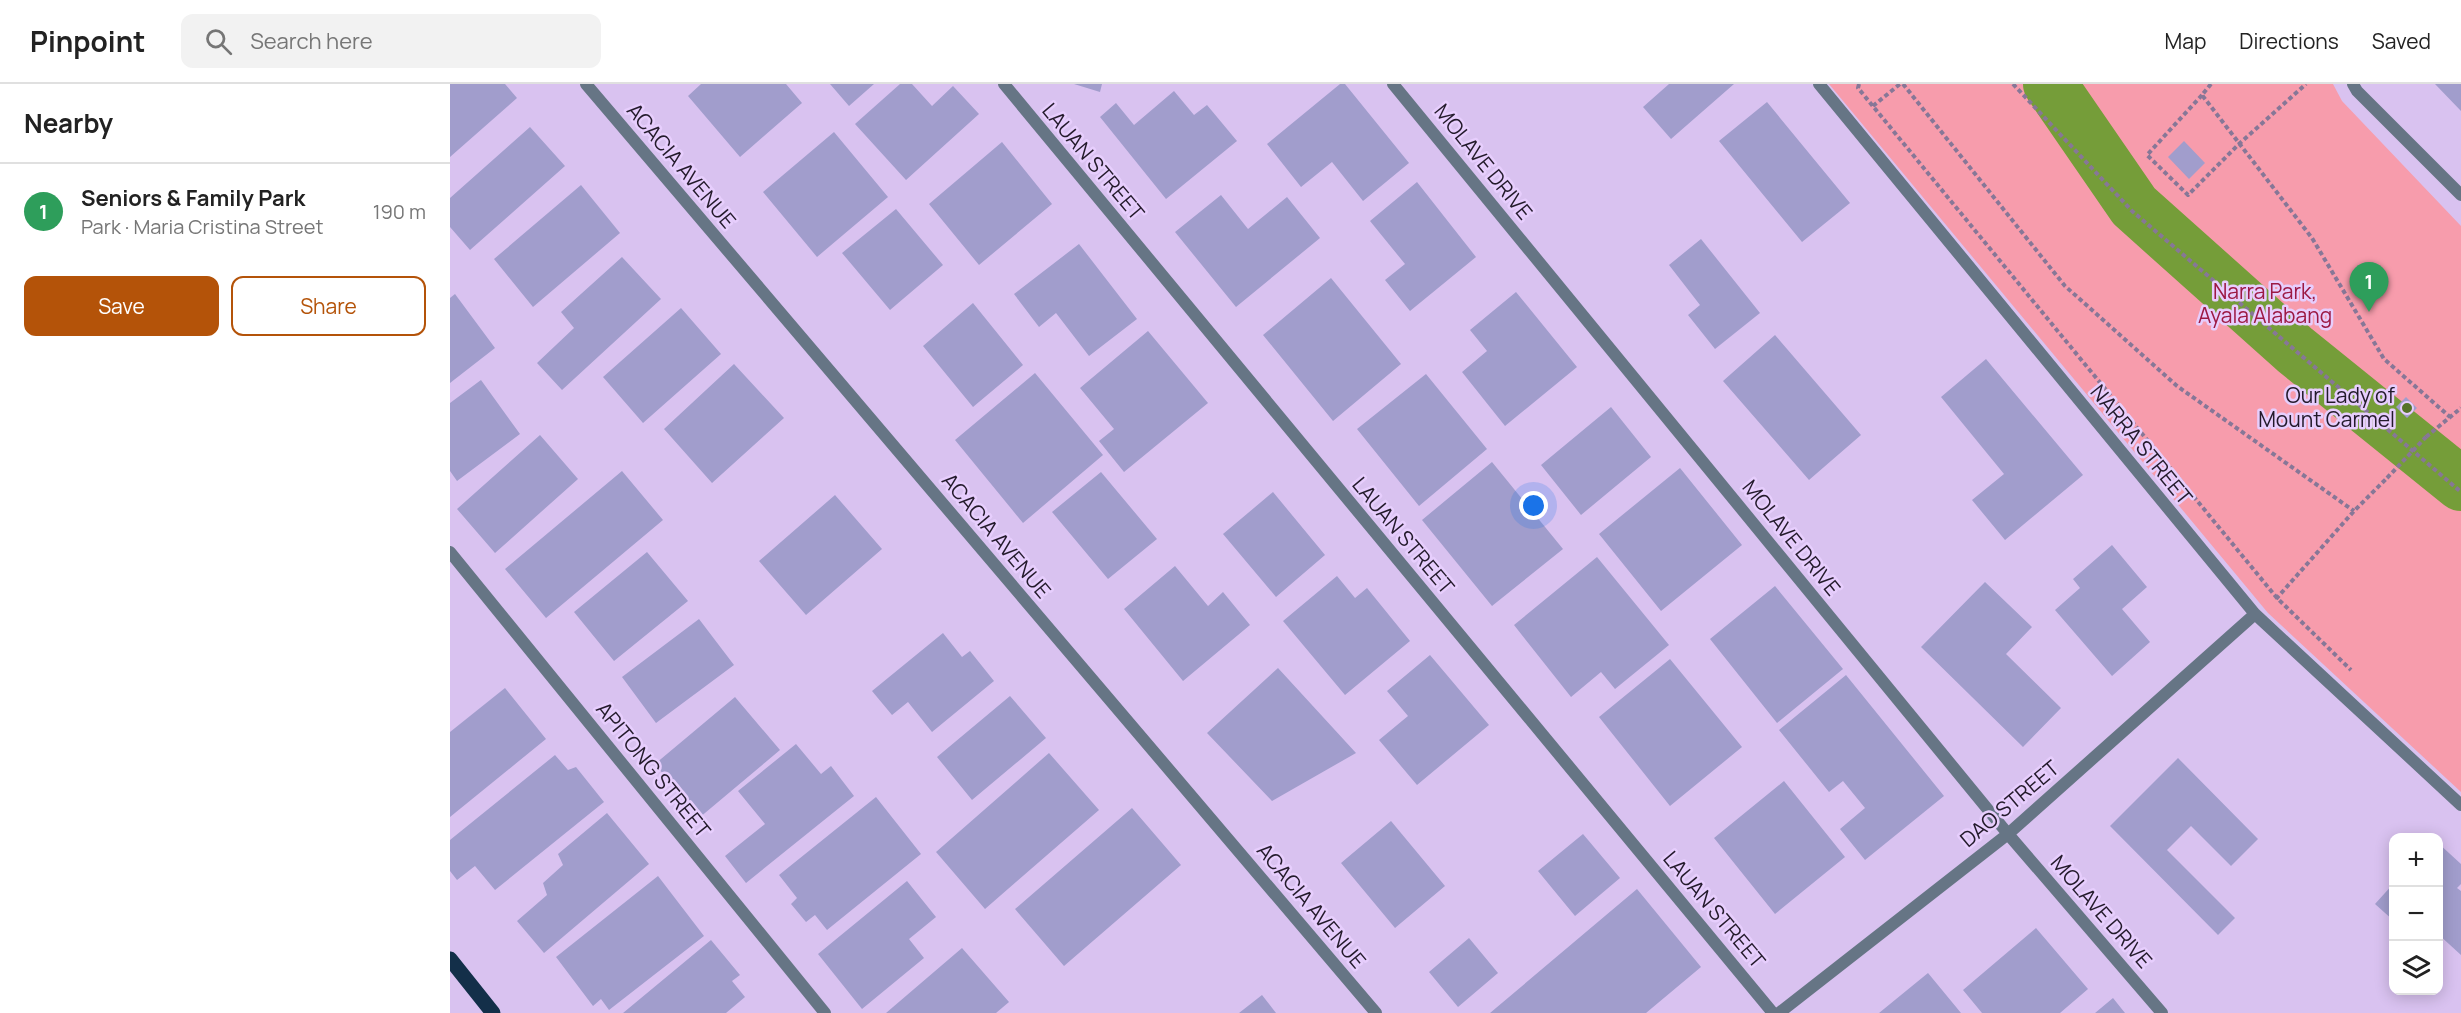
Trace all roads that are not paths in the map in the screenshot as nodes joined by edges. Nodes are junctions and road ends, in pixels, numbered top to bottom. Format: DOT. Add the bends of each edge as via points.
graph roads {
  1 [pos="586,84"];
  2 [pos="1004,84"];
  3 [pos="1393,84"];
  4 [pos="1819,84"];
  5 [pos="2353,84"];
  6 [pos="2461,195"];
  7 [pos="450,552"];
  8 [pos="2257,615"];
  9 [pos="2461,805"];
  10 [pos="2008,834"];
  11 [pos="450,959"];
  12 [pos="493,1013"];
  13 [pos="825,1013"];
  14 [pos="1376,1013"];
  15 [pos="1773,1013"];
  16 [pos="1779,1013"];
  17 [pos="2162,1013"];
  1 -- 14 [label="street, ACACIA AVENUE"];
  2 -- 15 [label="street, LAUAN STREET"];
  3 -- 10 [label="street, MOLAVE DRIVE"];
  4 -- 8 [label="street, NARRA STREET"];
  5 -- 6 [label="street"];
  7 -- 13 [label="street, APITONG STREET"];
  8 -- 9 [label="street, NARRA STREET"];
  8 -- 10 [label="street, DAO STREET"];
  10 -- 16 [label="street, DAO STREET"];
  10 -- 17 [label="street, MOLAVE DRIVE"];
  11 -- 12 [label="main road"];
}
